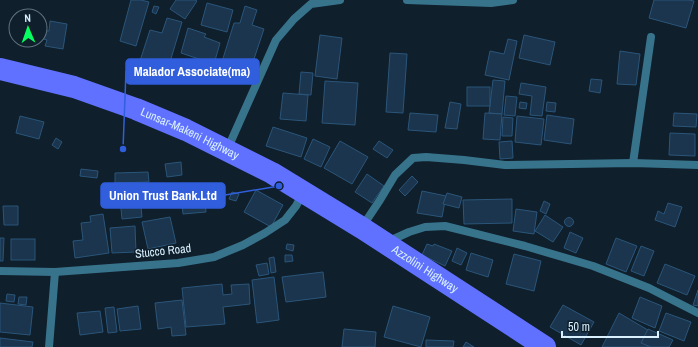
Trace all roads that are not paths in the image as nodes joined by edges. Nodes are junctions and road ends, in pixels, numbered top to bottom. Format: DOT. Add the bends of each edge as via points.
graph roads {
  1 [pos="340,0"];
  2 [pos="407,0"];
  3 [pos="513,0"];
  4 [pos="652,37"];
  5 [pos="0,69"];
  6 [pos="227,150"];
  7 [pos="634,163"];
  8 [pos="698,165"];
  9 [pos="304,192"];
  10 [pos="362,228"];
  11 [pos="385,243"];
  12 [pos="0,272"];
  13 [pos="55,272"];
  14 [pos="698,313"];
  15 [pos="50,347"];
  16 [pos="545,347"];
  1 -- 6 [label="street" via="311,4 276,40"];
  2 -- 3 [label="street" via="491,4"];
  4 -- 7 [label="street"];
  5 -- 6 [label="main road, Lunsar-Makeni Highway" via="74,87 136,109"];
  6 -- 9 [label="main road, Lunsar-Makeni Highway"];
  7 -- 8 [label="street"];
  7 -- 10 [label="street" via="505,164 434,157 413,158 395,174"];
  9 -- 10 [label="main road, Azzolini Highway"];
  9 -- 13 [label="street, Stucco Road" via="285,220 243,245 214,257 178,263"];
  10 -- 11 [label="main road, Azzolini Highway"];
  11 -- 14 [label="street" via="414,230 445,226 593,266 649,288"];
  11 -- 16 [label="main road, Azzolini Highway"];
  12 -- 13 [label="street, Stucco Road"];
  13 -- 15 [label="street"];
}
